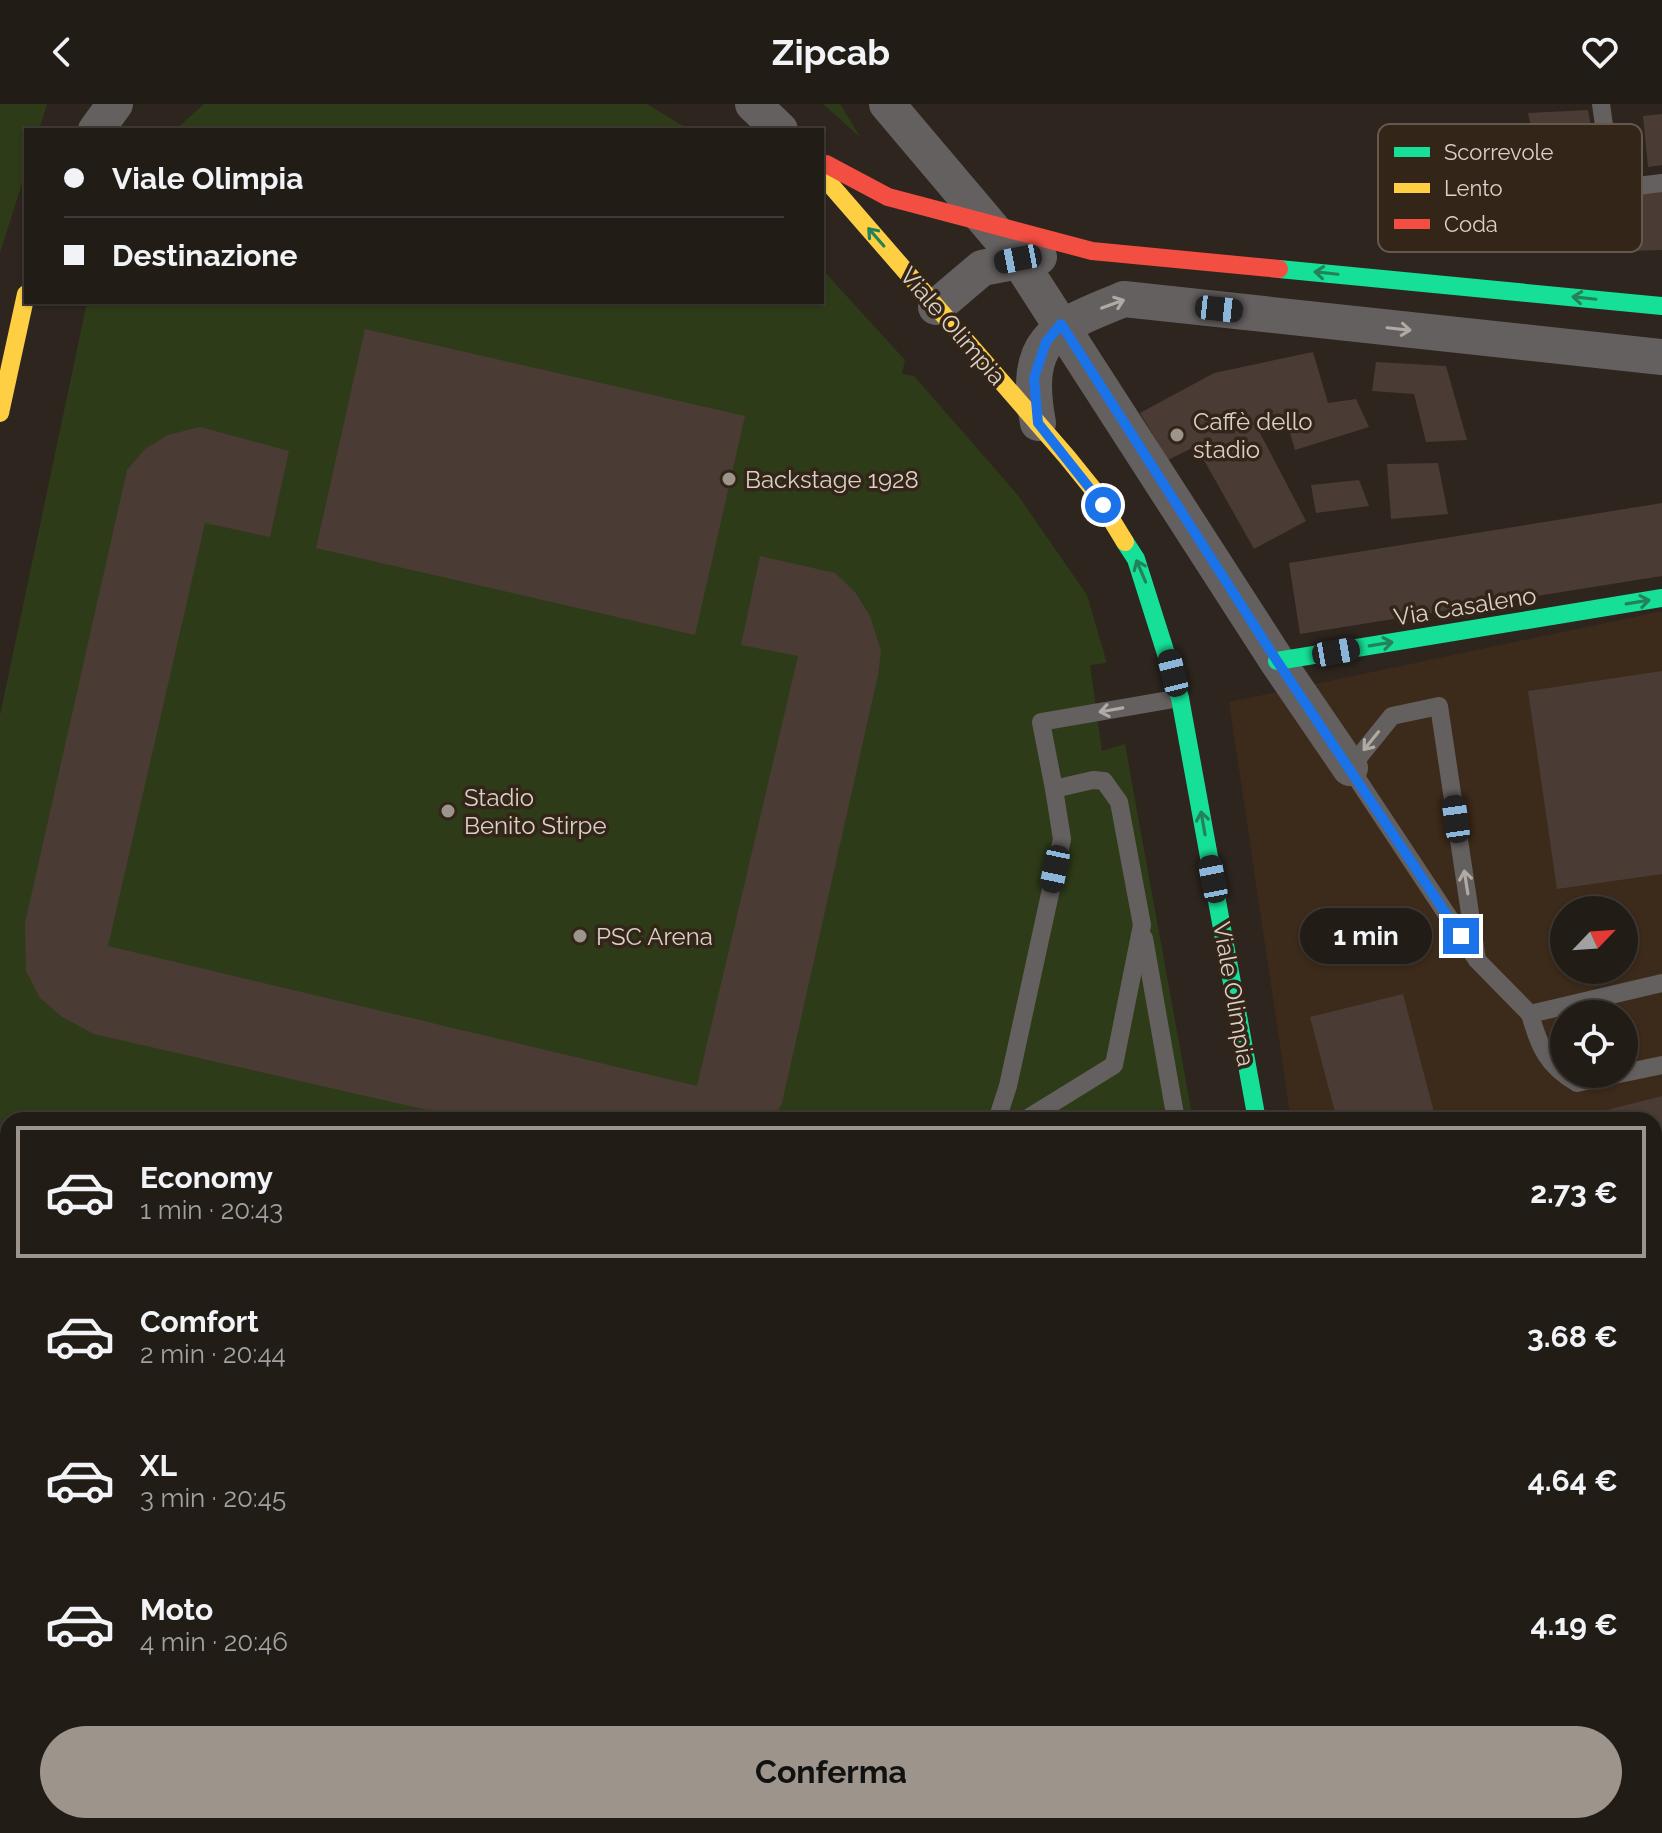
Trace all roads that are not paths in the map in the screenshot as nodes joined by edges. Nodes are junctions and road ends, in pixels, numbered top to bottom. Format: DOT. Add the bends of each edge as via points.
graph roads {
  1 [pos="115,104"];
  2 [pos="753,104"];
  3 [pos="887,104"];
  4 [pos="1601,104"];
  5 [pos="1604,124"];
  6 [pos="97,128"];
  7 [pos="778,128"];
  8 [pos="824,162"];
  9 [pos="824,177"];
  10 [pos="1662,183"];
  11 [pos="1642,185"];
  12 [pos="989,222"];
  13 [pos="1092,251"];
  14 [pos="1018,259"];
  15 [pos="24,303"];
  16 [pos="1662,306"];
  17 [pos="936,307"];
  18 [pos="1061,324"];
  19 [pos="1662,357"];
  20 [pos="0,413"];
  21 [pos="1038,423"];
  22 [pos="1662,598"];
  23 [pos="1277,661"];
  24 [pos="1180,698"];
  25 [pos="1350,768"];
  26 [pos="1054,789"];
  27 [pos="1142,925"];
  28 [pos="1477,960"];
  29 [pos="1662,983"];
  30 [pos="1530,1014"];
  31 [pos="1550,1064"];
  32 [pos="1662,1065"];
  33 [pos="1638,1070"];
  34 [pos="1000,1112"];
  35 [pos="1038,1112"];
  36 [pos="1175,1112"];
  37 [pos="1256,1112"];
  1 -- 6 [label="street"];
  2 -- 7 [label="street"];
  3 -- 12 [label="street"];
  4 -- 5 [label="lane"];
  8 -- 12 [label="street" via="888,197"];
  17 -- 9 [label="street, Viale Olimpia, one-way"];
  10 -- 11 [label="lane"];
  12 -- 13 [label="street"];
  12 -- 14 [label="street"];
  13 -- 14 [label="street"];
  16 -- 13 [label="street, one-way"];
  14 -- 17 [label="street" via="982,268"];
  14 -- 18 [label="street"];
  15 -- 20 [label="street"];
  17 -- 21 [label="street, Viale Olimpia"];
  18 -- 19 [label="street, one-way" via="1124,299"];
  18 -- 21 [label="street" via="1046,342 1034,378"];
  18 -- 23 [label="street"];
  24 -- 21 [label="street, Viale Olimpia, one-way" via="1136,559 1092,488"];
  23 -- 22 [label="street, Via Casaleno, one-way"];
  23 -- 25 [label="street"];
  24 -- 26 [label="lane, one-way" via="1041,722"];
  37 -- 24 [label="street, Viale Olimpia, one-way"];
  25 -- 28 [label="lane"];
  28 -- 25 [label="lane, one-way" via="1439,706 1392,716"];
  26 -- 27 [label="lane" via="1093,780 1104,781 1113,790"];
  26 -- 34 [label="lane" via="1062,839"];
  27 -- 35 [label="lane" via="1114,1065"];
  27 -- 36 [label="lane"];
  28 -- 30 [label="lane"];
  29 -- 30 [label="lane"];
  30 -- 31 [label="lane" via="1539,1047"];
  32 -- 33 [label="lane"];
}
